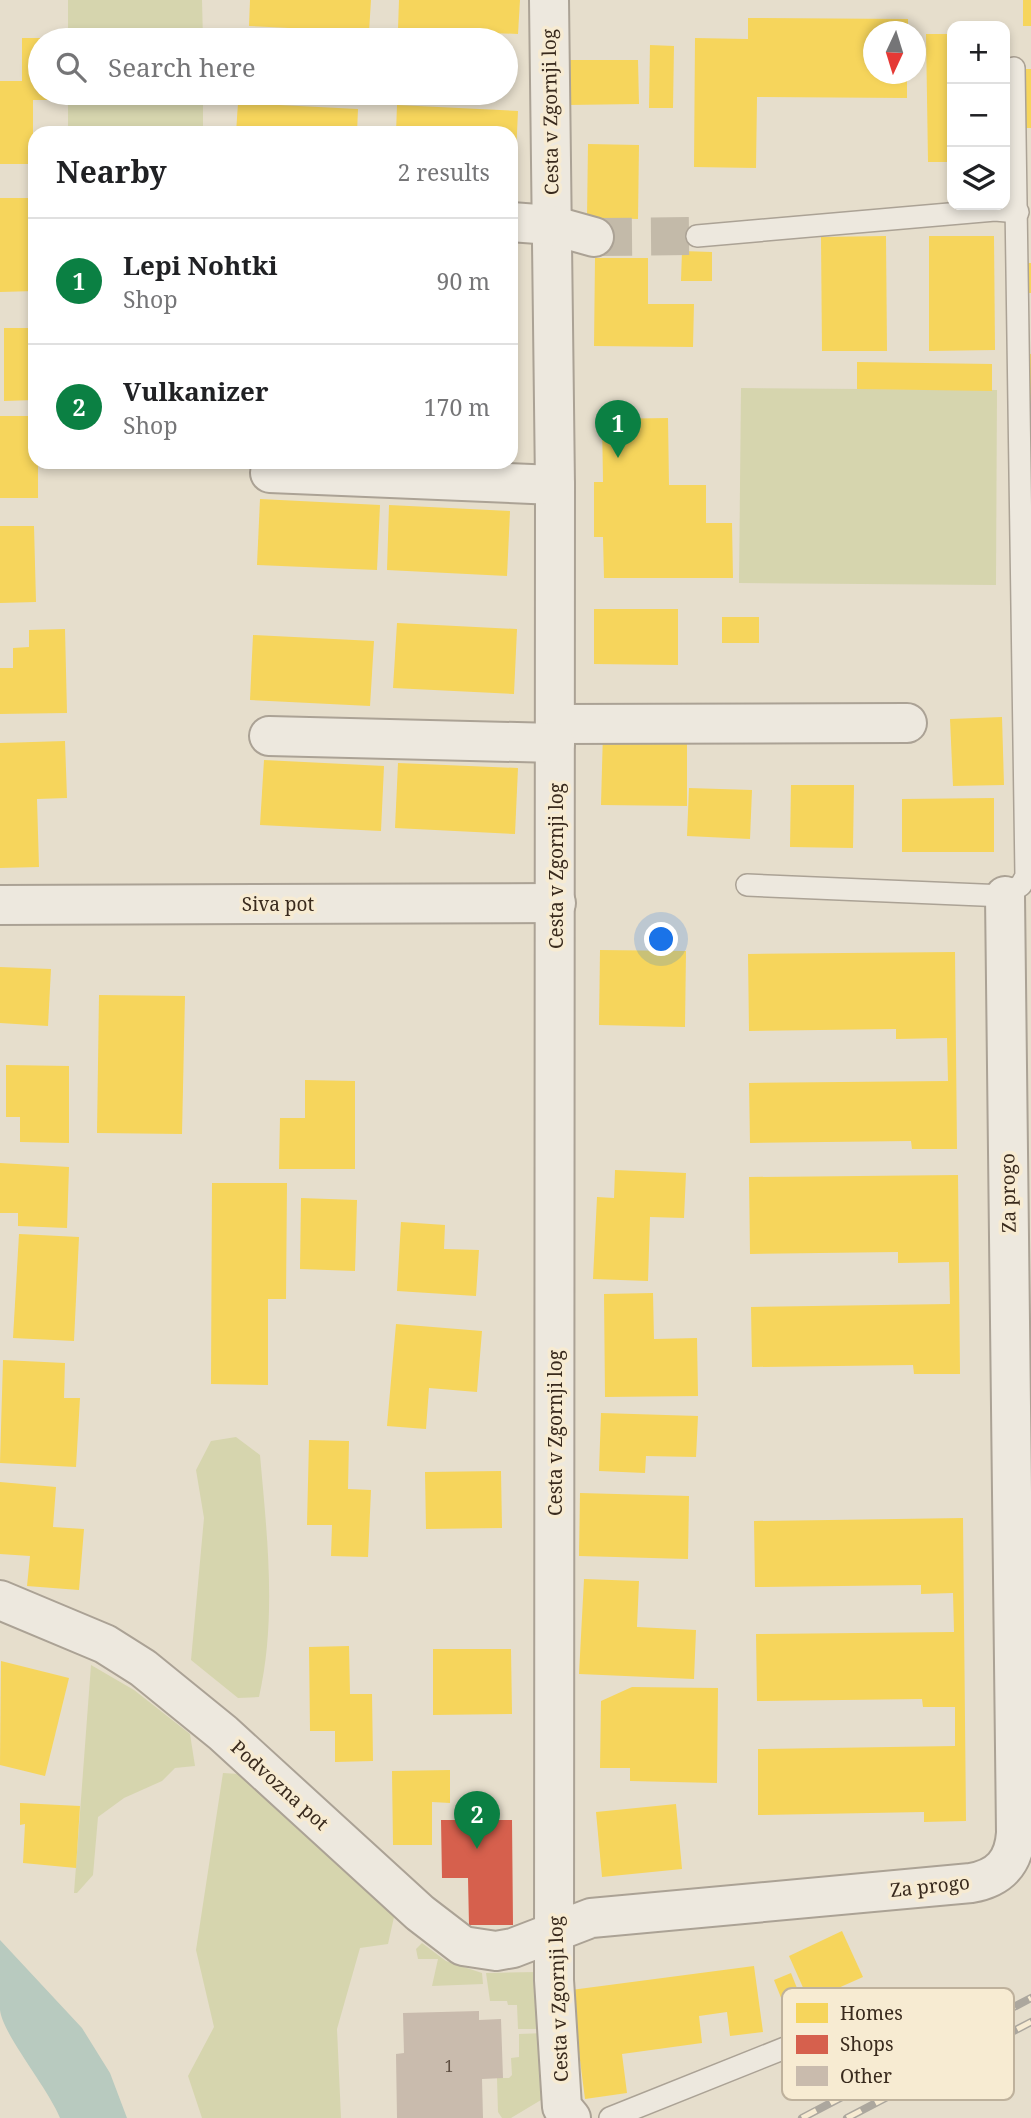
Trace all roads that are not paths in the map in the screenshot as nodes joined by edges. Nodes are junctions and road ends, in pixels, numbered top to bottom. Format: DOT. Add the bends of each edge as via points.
graph roads {
  1 [pos="549,0"];
  2 [pos="1014,68"];
  3 [pos="1018,212"];
  4 [pos="518,223"];
  5 [pos="551,225"];
  6 [pos="697,236"];
  7 [pos="594,237"];
  8 [pos="271,473"];
  9 [pos="555,485"];
  10 [pos="907,723"];
  11 [pos="556,734"];
  12 [pos="270,736"];
  13 [pos="747,885"];
  14 [pos="1004,896"];
  15 [pos="556,903"];
  16 [pos="0,905"];
  17 [pos="0,1600"];
  18 [pos="555,1932"];
  19 [pos="782,2050"];
  20 [pos="571,2118"];
  21 [pos="610,2118"];
  1 -- 5 [label="street, Cesta v Zgornji log"];
  2 -- 3 [label="lane"];
  3 -- 6 [label="lane" via="995,210"];
  3 -- 14 [label="lane" via="1026,876"];
  4 -- 5 [label="street, Cesta v Zgornji log"];
  5 -- 7 [label="street, Cesta v Zgornji log"];
  5 -- 9 [label="street, Cesta v Zgornji log"];
  8 -- 9 [label="street"];
  9 -- 11 [label="street, Cesta v Zgornji log"];
  10 -- 11 [label="street"];
  11 -- 12 [label="street"];
  11 -- 15 [label="street, Cesta v Zgornji log"];
  13 -- 14 [label="lane"];
  14 -- 18 [label="street, Za progo" via="1016,1833 1009,1861 995,1877 981,1881 591,1918"];
  15 -- 16 [label="street, Siva pot"];
  15 -- 18 [label="street, Cesta v Zgornji log"];
  17 -- 18 [label="street, Podvozna pot" via="106,1644 144,1668 453,1940 473,1949 496,1951"];
  18 -- 20 [label="street, Cesta v Zgornji log" via="562,2107"];
  19 -- 21 [label="lane"];
}
